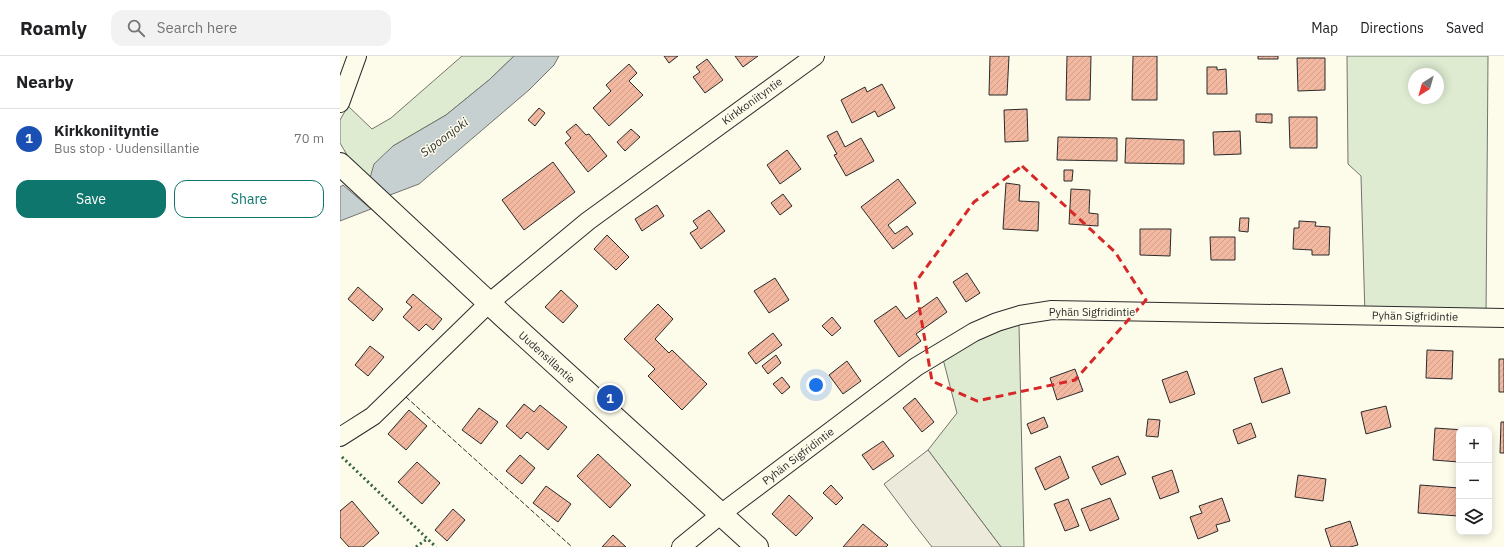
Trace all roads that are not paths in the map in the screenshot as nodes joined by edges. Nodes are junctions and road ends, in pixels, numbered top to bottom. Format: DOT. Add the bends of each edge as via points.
graph roads {
  1 [pos="357,56"];
  2 [pos="815,56"];
  3 [pos="340,103"];
  4 [pos="342,165"];
  5 [pos="489,303"];
  6 [pos="1504,318"];
  7 [pos="340,437"];
  8 [pos="721,514"];
  9 [pos="681,547"];
  10 [pos="757,547"];
  1 -- 3 [label="street"];
  2 -- 5 [label="street, Kirkkoniityntie" via="588,220"];
  4 -- 5 [label="street, Uudensillantie"];
  5 -- 7 [label="street, Kirkkoniityntie" via="373,416"];
  5 -- 8 [label="street, Uudensillantie"];
  6 -- 8 [label="street, Pyhän Sigfridintie" via="1052,310 1020,315 974,332 916,367"];
  8 -- 9 [label="street, Pyhän Sigfridintie"];
  8 -- 10 [label="street, Uudensillantie"];
}
